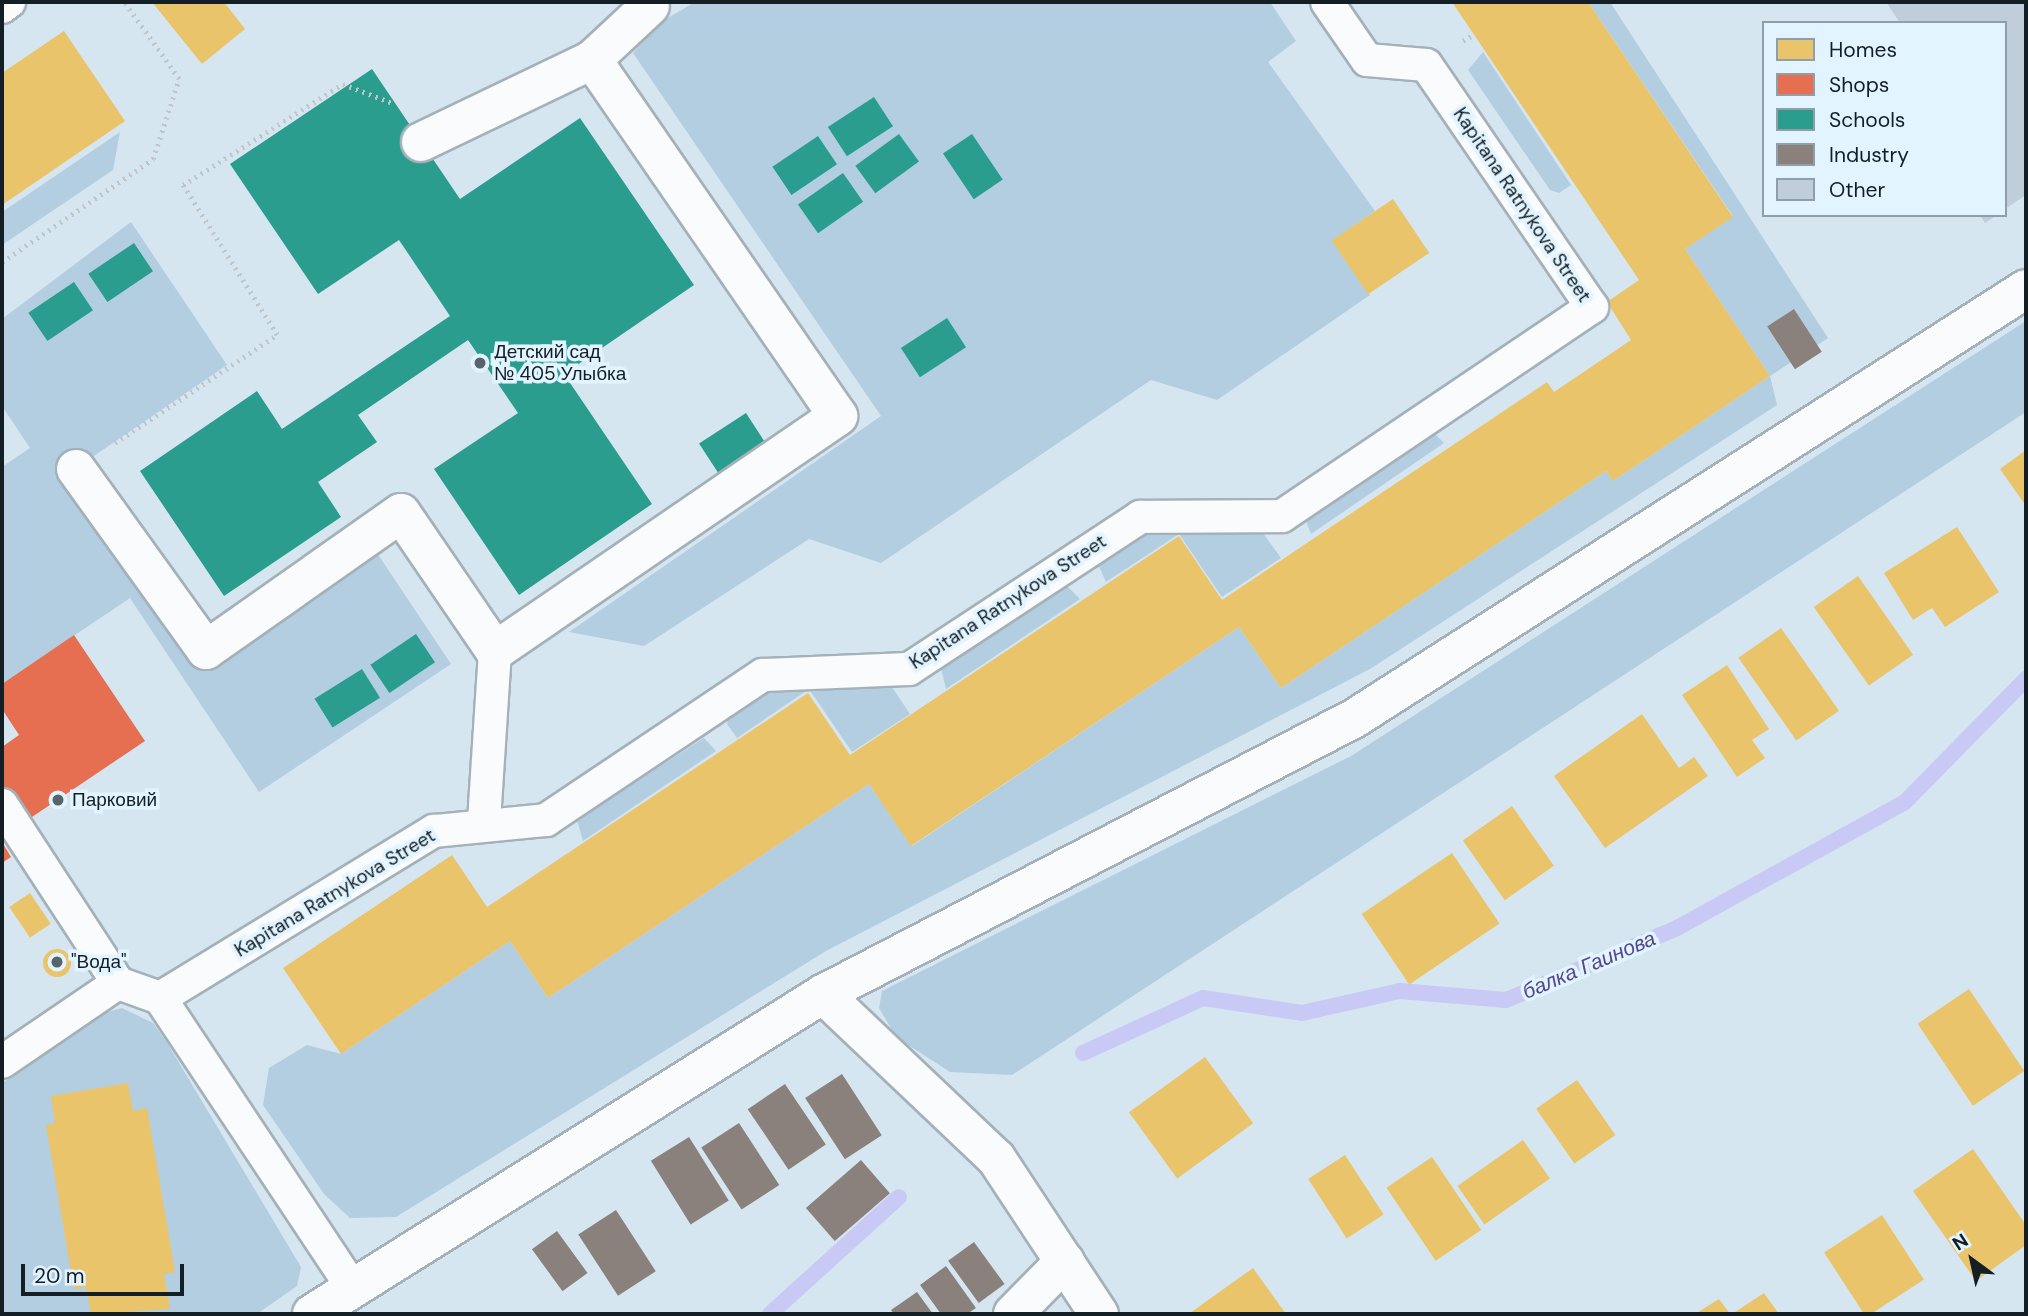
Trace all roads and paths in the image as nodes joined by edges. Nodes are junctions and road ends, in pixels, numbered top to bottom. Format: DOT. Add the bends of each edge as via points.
graph roads {
  1 [pos="9,2"];
  2 [pos="124,2"];
  3 [pos="1327,2"];
  4 [pos="653,4"];
  5 [pos="2,7"];
  6 [pos="592,60"];
  7 [pos="437,134"];
  8 [pos="2,262"];
  9 [pos="2026,289"];
  10 [pos="76,469"];
  11 [pos="495,650"];
  12 [pos="2,805"];
  13 [pos="484,821"];
  14 [pos="118,983"];
  15 [pos="823,994"];
  16 [pos="160,998"];
  17 [pos="2,1062"];
  18 [pos="1065,1261"];
  19 [pos="352,1287"];
  20 [pos="312,1314"];
  21 [pos="1013,1314"];
  22 [pos="1100,1314"];
  1 -- 5 [label="lane"];
  2 -- 8 [label="path" via="179,79 153,159"];
  3 -- 13 [label="lane, Kapitana Ratnykova Street" via="1367,60 1426,65 1592,307 1282,516 1140,517 909,669 763,675 546,820"];
  4 -- 6 [label="street"];
  6 -- 7 [label="street"];
  6 -- 11 [label="street" via="838,416"];
  7 -- 10 [label="path" via="343,84 183,185 276,335"];
  9 -- 15 [label="street" via="1355,718"];
  10 -- 11 [label="street" via="206,650 401,513"];
  11 -- 13 [label="lane"];
  12 -- 14 [label="lane"];
  13 -- 16 [label="lane, Kapitana Ratnykova Street" via="434,831"];
  14 -- 16 [label="lane"];
  14 -- 17 [label="lane"];
  15 -- 18 [label="street" via="996,1158"];
  15 -- 19 [label="street"];
  16 -- 19 [label="lane"];
  18 -- 21 [label="street"];
  18 -- 22 [label="street"];
  19 -- 20 [label="street"];
}
